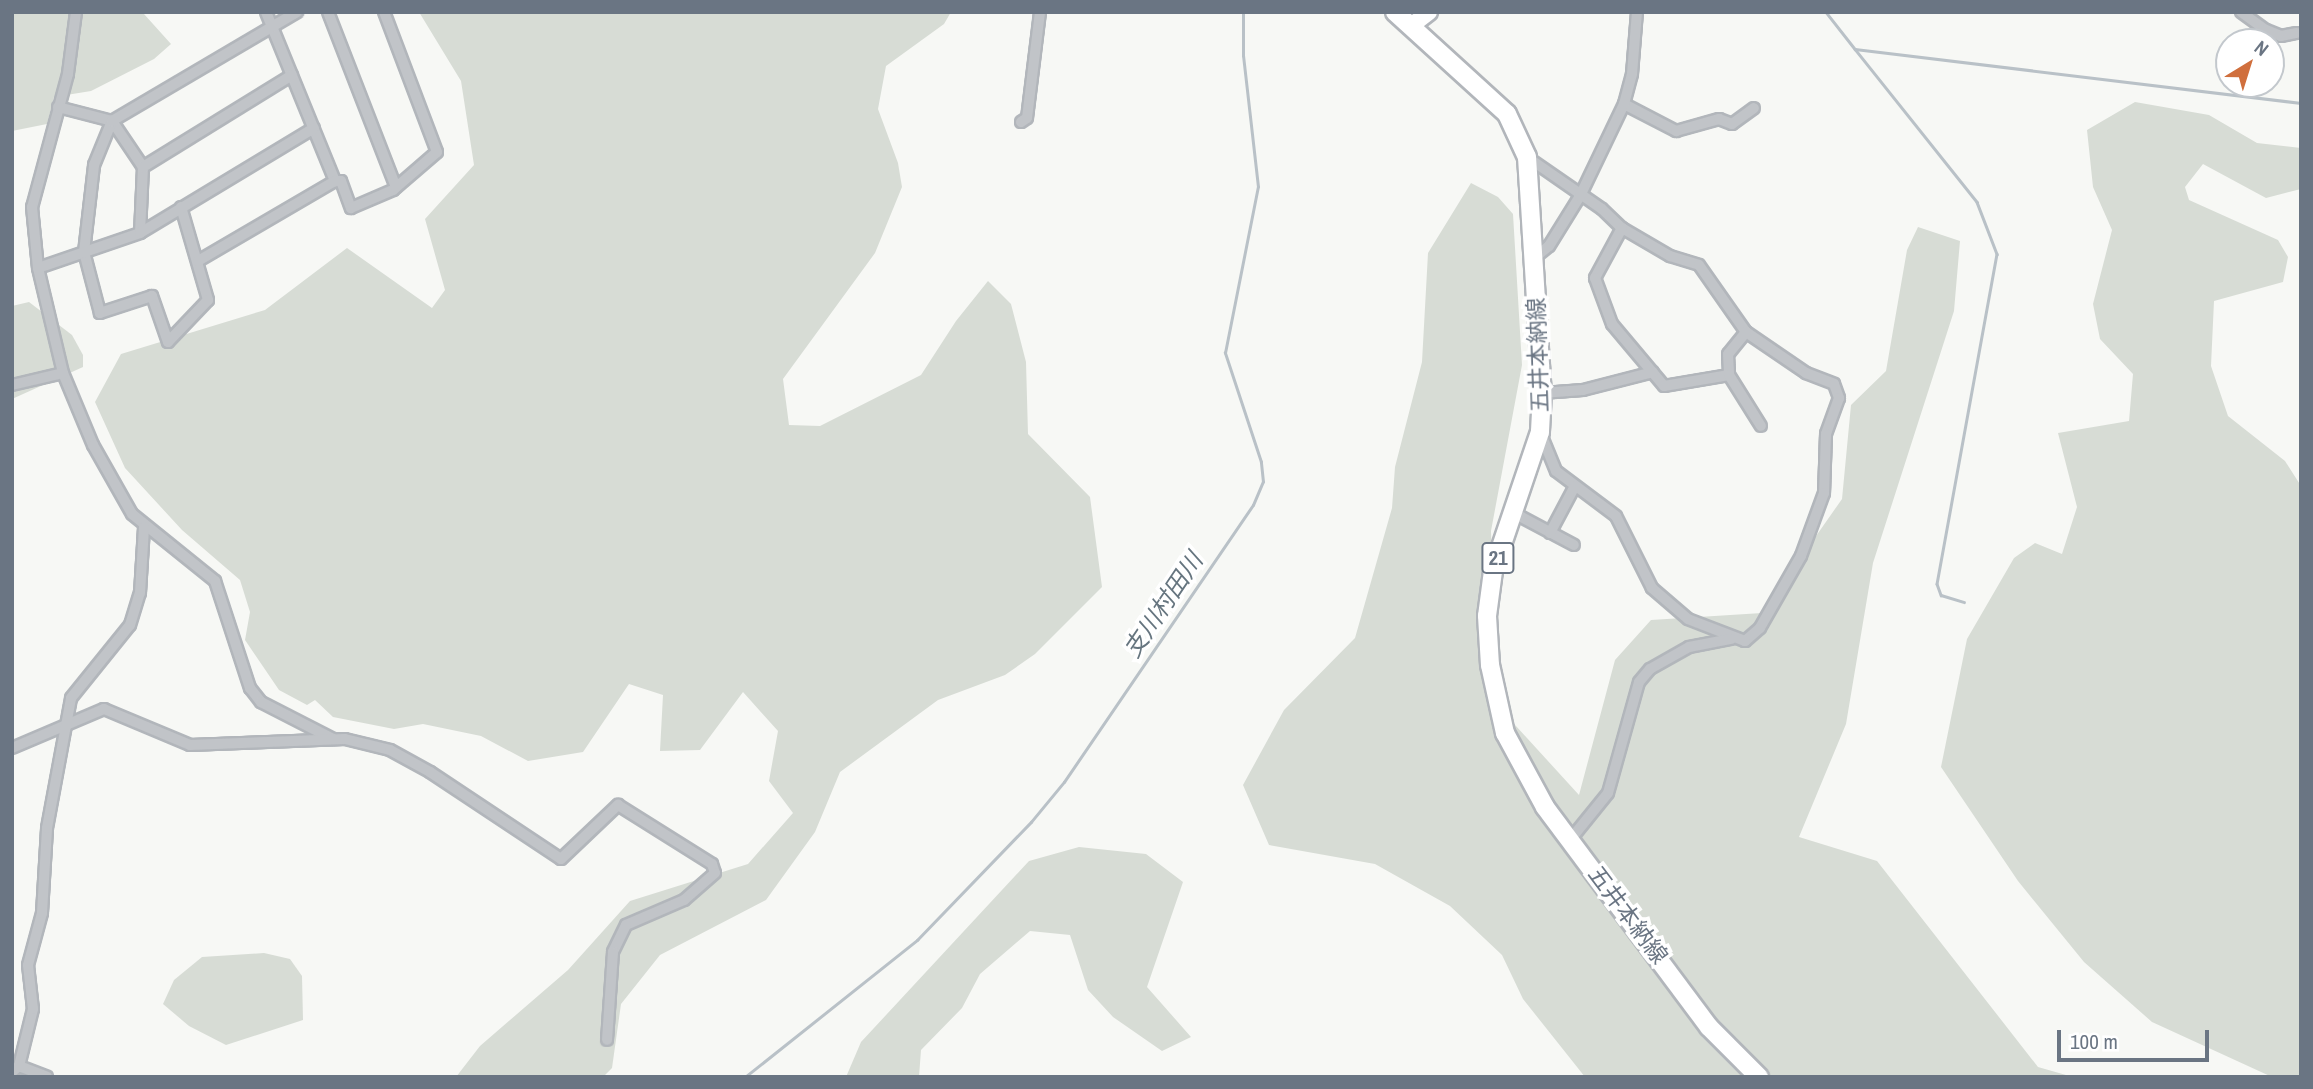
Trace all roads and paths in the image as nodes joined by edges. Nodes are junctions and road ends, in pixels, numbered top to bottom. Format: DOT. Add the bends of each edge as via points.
graph roads {
  1 [pos="76,12"];
  2 [pos="266,12"];
  3 [pos="297,12"];
  4 [pos="328,12"];
  5 [pos="384,12"];
  6 [pos="1040,12"];
  7 [pos="1395,12"];
  8 [pos="1429,12"];
  9 [pos="1637,12"];
  10 [pos="2241,12"];
  11 [pos="271,24"];
  12 [pos="1410,26"];
  13 [pos="2297,33"];
  14 [pos="292,75"];
  15 [pos="1624,104"];
  16 [pos="58,107"];
  17 [pos="1754,107"];
  18 [pos="112,121"];
  19 [pos="1021,122"];
  20 [pos="314,128"];
  21 [pos="1527,158"];
  22 [pos="144,167"];
  23 [pos="335,181"];
  24 [pos="397,187"];
  25 [pos="1580,196"];
  26 [pos="181,207"];
  27 [pos="1622,228"];
  28 [pos="140,233"];
  29 [pos="84,252"];
  30 [pos="1534,258"];
  31 [pos="198,261"];
  32 [pos="38,268"];
  33 [pos="1746,332"];
  34 [pos="1653,372"];
  35 [pos="62,373"];
  36 [pos="1729,375"];
  37 [pos="12,385"];
  38 [pos="1542,393"];
  39 [pos="1761,426"];
  40 [pos="1540,432"];
  41 [pos="1575,486"];
  42 [pos="1512,512"];
  43 [pos="145,527"];
  44 [pos="1550,533"];
  45 [pos="1574,545"];
  46 [pos="1731,639"];
  47 [pos="66,724"];
  48 [pos="333,739"];
  49 [pos="12,748"];
  50 [pos="1570,840"];
  51 [pos="607,1040"];
  52 [pos="15,1069"];
  53 [pos="47,1077"];
  54 [pos="1759,1077"];
  1 -- 16 [label="street" via="68,74"];
  2 -- 11 [label="street"];
  3 -- 11 [label="street"];
  4 -- 24 [label="street"];
  5 -- 24 [label="street" via="437,152"];
  6 -- 19 [label="street" via="1027,118"];
  7 -- 12 [label="main road, 五井本納線 / 21"];
  8 -- 12 [label="main road"];
  9 -- 15 [label="street" via="1632,74"];
  10 -- 13 [label="street" via="2281,36"];
  11 -- 14 [label="street"];
  11 -- 18 [label="street"];
  12 -- 21 [label="main road, 五井本納線 / 21" via="1507,114"];
  14 -- 20 [label="street"];
  14 -- 22 [label="street"];
  15 -- 17 [label="street" via="1676,131 1719,119 1732,124"];
  15 -- 25 [label="street"];
  16 -- 18 [label="street"];
  16 -- 32 [label="street" via="32,207"];
  18 -- 22 [label="street"];
  18 -- 29 [label="street" via="94,165"];
  20 -- 23 [label="street"];
  20 -- 26 [label="street"];
  21 -- 25 [label="street"];
  21 -- 30 [label="main road, 五井本納線 / 21"];
  22 -- 28 [label="street"];
  23 -- 24 [label="street" via="341,181 351,208"];
  23 -- 31 [label="street"];
  25 -- 27 [label="street"];
  25 -- 30 [label="street" via="1549,246"];
  26 -- 28 [label="street"];
  26 -- 31 [label="street"];
  27 -- 33 [label="street" via="1670,256 1699,265"];
  27 -- 34 [label="street" via="1595,278 1612,324"];
  28 -- 29 [label="street"];
  29 -- 31 [label="street" via="100,313 152,296 168,342 208,300"];
  29 -- 32 [label="street"];
  30 -- 38 [label="main road, 五井本納線 / 21"];
  32 -- 35 [label="street"];
  33 -- 36 [label="street" via="1728,354"];
  33 -- 46 [label="street" via="1806,373 1834,384 1839,398 1826,435 1824,493 1801,556 1760,628 1745,641"];
  34 -- 36 [label="street" via="1664,386"];
  34 -- 38 [label="street" via="1583,390"];
  35 -- 37 [label="street"];
  35 -- 43 [label="street" via="93,445 132,514"];
  36 -- 39 [label="street"];
  38 -- 40 [label="main road, 五井本納線 / 21"];
  40 -- 41 [label="street" via="1556,471"];
  40 -- 42 [label="main road, 五井本納線 / 21"];
  41 -- 44 [label="street"];
  41 -- 46 [label="street" via="1616,516 1652,588 1688,620"];
  42 -- 44 [label="street"];
  42 -- 50 [label="main road, 五井本納線 / 21" via="1493,571 1487,616 1492,676 1514,754"];
  43 -- 47 [label="street" via="140,593 130,625 71,698"];
  43 -- 48 [label="street" via="215,581 250,688 261,702"];
  44 -- 45 [label="street"];
  46 -- 50 [label="street" via="1689,647 1650,670 1639,682 1608,793"];
  47 -- 48 [label="street" via="104,709 190,745 222,741 323,743"];
  47 -- 49 [label="street"];
  47 -- 52 [label="street" via="47,828 42,913 28,965 33,1009"];
  48 -- 51 [label="street" via="390,751 472,797 561,859 618,805 712,864 715,873 704,887 626,925 613,952"];
  50 -- 54 [label="main road, 五井本納線 / 21" via="1709,1027"];
  52 -- 53 [label="street"];
}
